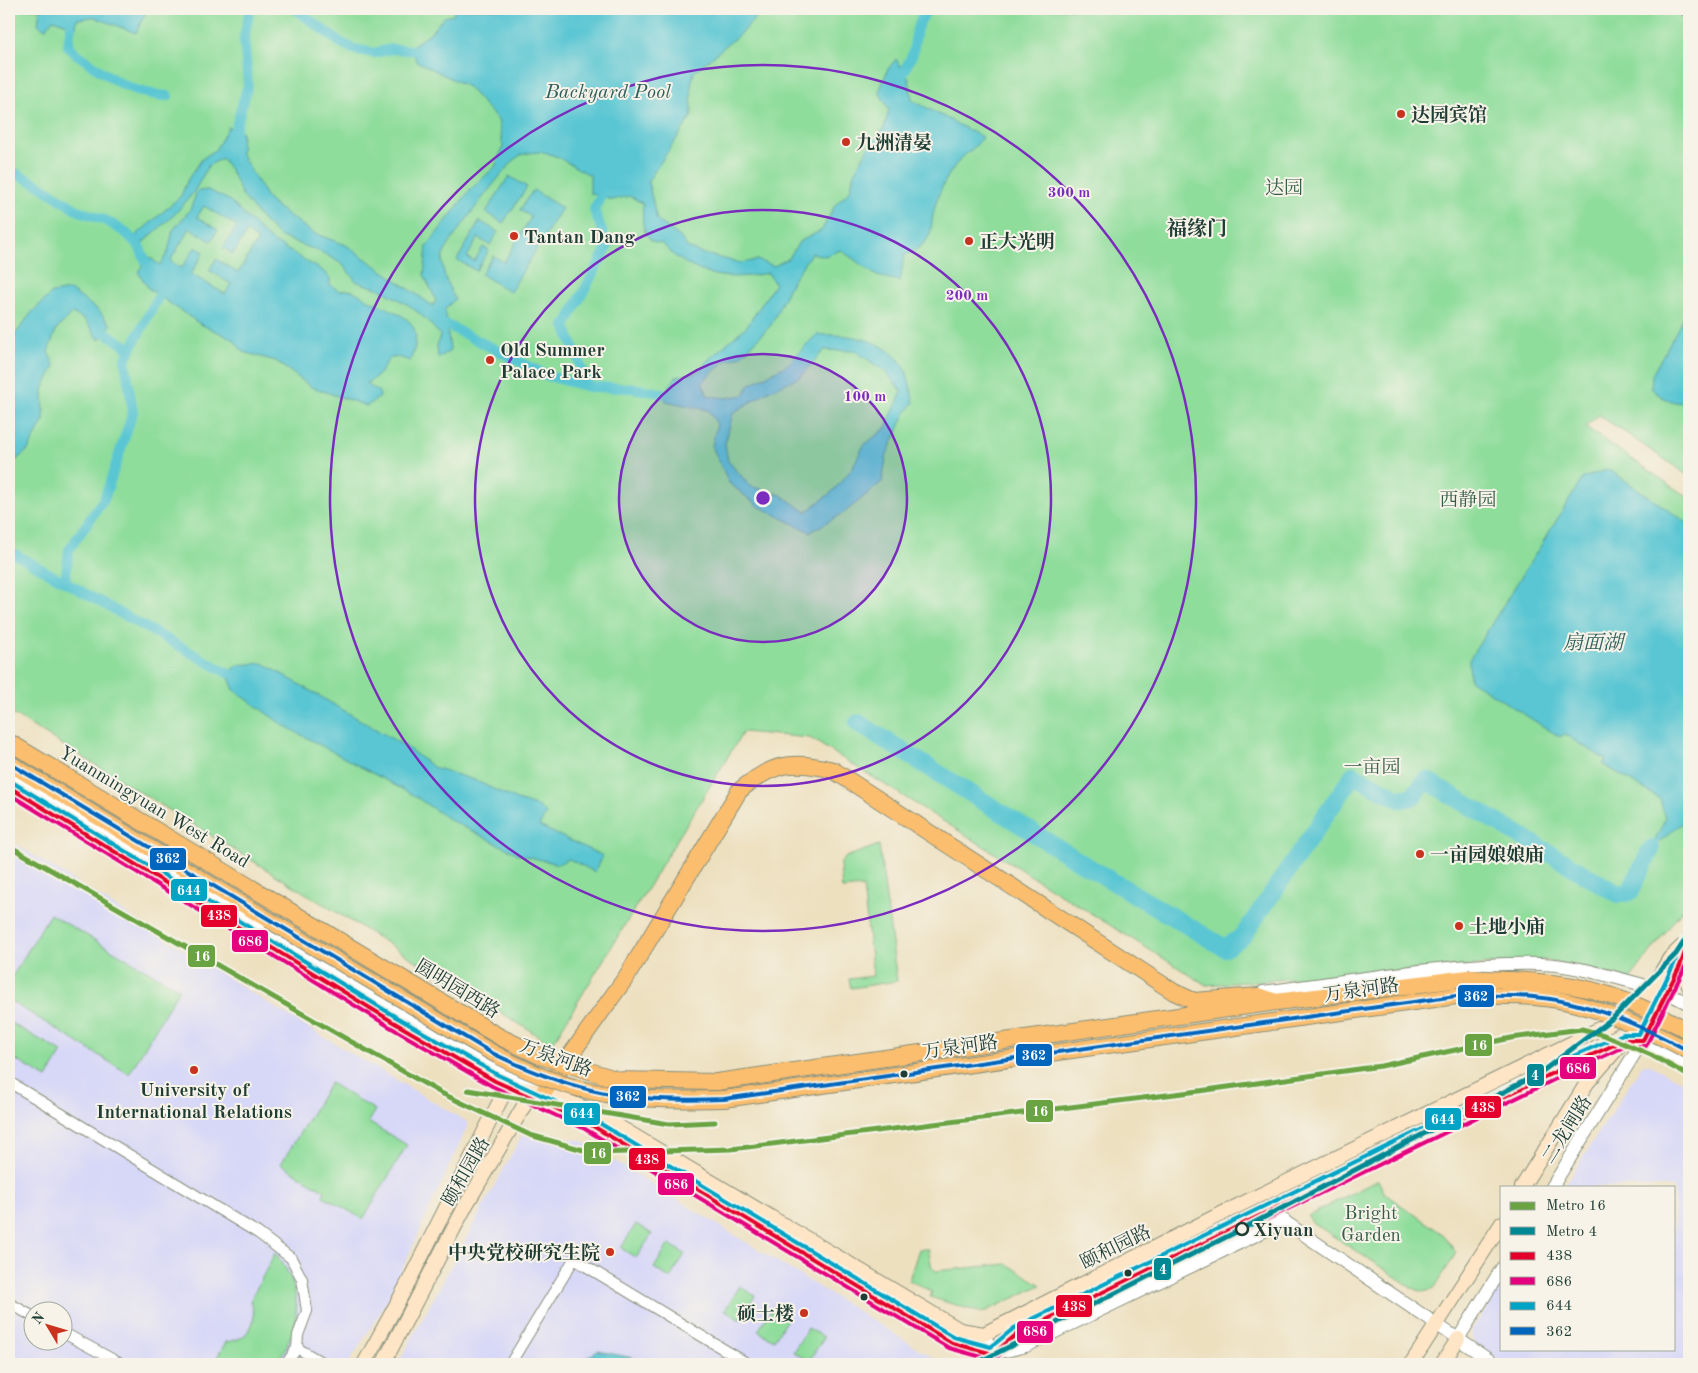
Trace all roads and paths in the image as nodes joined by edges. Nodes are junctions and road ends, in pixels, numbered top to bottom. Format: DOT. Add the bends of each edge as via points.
graph roads {
  1 [pos="1684,9"];
  2 [pos="1689,14"];
  3 [pos="9,742"];
  4 [pos="9,763"];
  5 [pos="9,774"];
  6 [pos="9,788"];
  7 [pos="280,906"];
  8 [pos="269,920"];
  9 [pos="1689,940"];
  10 [pos="1682,965"];
  11 [pos="1689,986"];
  12 [pos="1651,988"];
  13 [pos="1263,992"];
  14 [pos="1666,992"];
  15 [pos="1276,1002"];
  16 [pos="1689,1004"];
  17 [pos="1638,1008"];
  18 [pos="1654,1015"];
  19 [pos="1689,1032"];
  20 [pos="1625,1040"];
  21 [pos="1643,1040"];
  22 [pos="1688,1057"];
  23 [pos="9,1082"];
  24 [pos="717,1082"];
  25 [pos="507,1087"];
  26 [pos="537,1095"];
  27 [pos="1523,1186"];
  28 [pos="1553,1186"];
  29 [pos="1270,1211"];
  30 [pos="1285,1221"];
  31 [pos="1500,1226"];
  32 [pos="1500,1271"];
  33 [pos="9,1303"];
  34 [pos="22,1310"];
  35 [pos="1437,1324"];
  36 [pos="984,1334"];
  37 [pos="72,1337"];
  38 [pos="1458,1339"];
  39 [pos="297,1348"];
  40 [pos="991,1359"];
  41 [pos="121,1364"];
  42 [pos="286,1364"];
  43 [pos="325,1364"];
  44 [pos="364,1364"];
  45 [pos="383,1364"];
  46 [pos="510,1364"];
  47 [pos="748,1364"];
  48 [pos="1410,1364"];
  49 [pos="1442,1364"];
  50 [pos="1495,1364"];
  1 -- 2 [label="street"];
  3 -- 7 [label="highway, Yuanmingyuan West Road"];
  4 -- 8 [label="highway, Yuanmingyuan West Road"];
  5 -- 26 [label="street"];
  6 -- 25 [label="street"];
  7 -- 24 [label="highway, 圆明园西路, bridge" via="500,1037 540,1056 619,1080"];
  8 -- 22 [label="highway, 万泉河路, bridge" via="490,1052 533,1074 580,1089 648,1100 724,1099 1456,996 1512,996 1567,1002 1636,1024"];
  9 -- 10 [label="main road, 颐和园路"];
  9 -- 12 [label="main road, 颐和园路" via="1670,958"];
  10 -- 11 [label="main road"];
  10 -- 14 [label="main road, 颐和园路"];
  12 -- 13 [label="street" via="1588,970 1541,964 1441,970"];
  12 -- 17 [label="main road, 颐和园路"];
  14 -- 16 [label="street"];
  14 -- 17 [label="street"];
  14 -- 18 [label="main road, 颐和园路"];
  15 -- 19 [label="highway, 万泉河路, bridge" via="1468,978 1562,984 1611,997 1664,1018"];
  15 -- 24 [label="highway, 万泉河路"];
  15 -- 26 [label="highway" via="1259,996 1194,1001 1180,995 833,770 800,763 772,768 739,791 627,976"];
  17 -- 18 [label="street"];
  17 -- 20 [label="main road, 二龙闸路"];
  17 -- 36 [label="main road, 颐和园路"];
  18 -- 19 [label="street"];
  18 -- 21 [label="main road, 颐和园路"];
  20 -- 21 [label="street"];
  20 -- 27 [label="main road, 二龙闸路" via="1587,1084"];
  20 -- 29 [label="main road, 颐和园路"];
  21 -- 22 [label="street, 万泉河路"];
  21 -- 28 [label="street, 二龙闸路"];
  23 -- 39 [label="street" via="249,1227 291,1258 302,1279 307,1311"];
  25 -- 26 [label="main road"];
  25 -- 44 [label="main road, 颐和园路"];
  26 -- 36 [label="main road" via="594,1112 960,1330"];
  26 -- 40 [label="main road" via="952,1342"];
  26 -- 45 [label="main road, 颐和园路" via="466,1205"];
  29 -- 30 [label="street"];
  29 -- 40 [label="main road, 颐和园路" via="1017,1334"];
  30 -- 35 [label="street"];
  30 -- 40 [label="street" via="1026,1346"];
  31 -- 35 [label="main road"];
  32 -- 38 [label="street"];
  33 -- 34 [label="street"];
  35 -- 38 [label="street"];
  35 -- 48 [label="main road"];
  36 -- 40 [label="street"];
  37 -- 41 [label="street"];
  38 -- 49 [label="main road"];
  38 -- 50 [label="street"];
  39 -- 42 [label="street"];
  39 -- 43 [label="street"];
  46 -- 47 [label="street" via="574,1259"];
}
